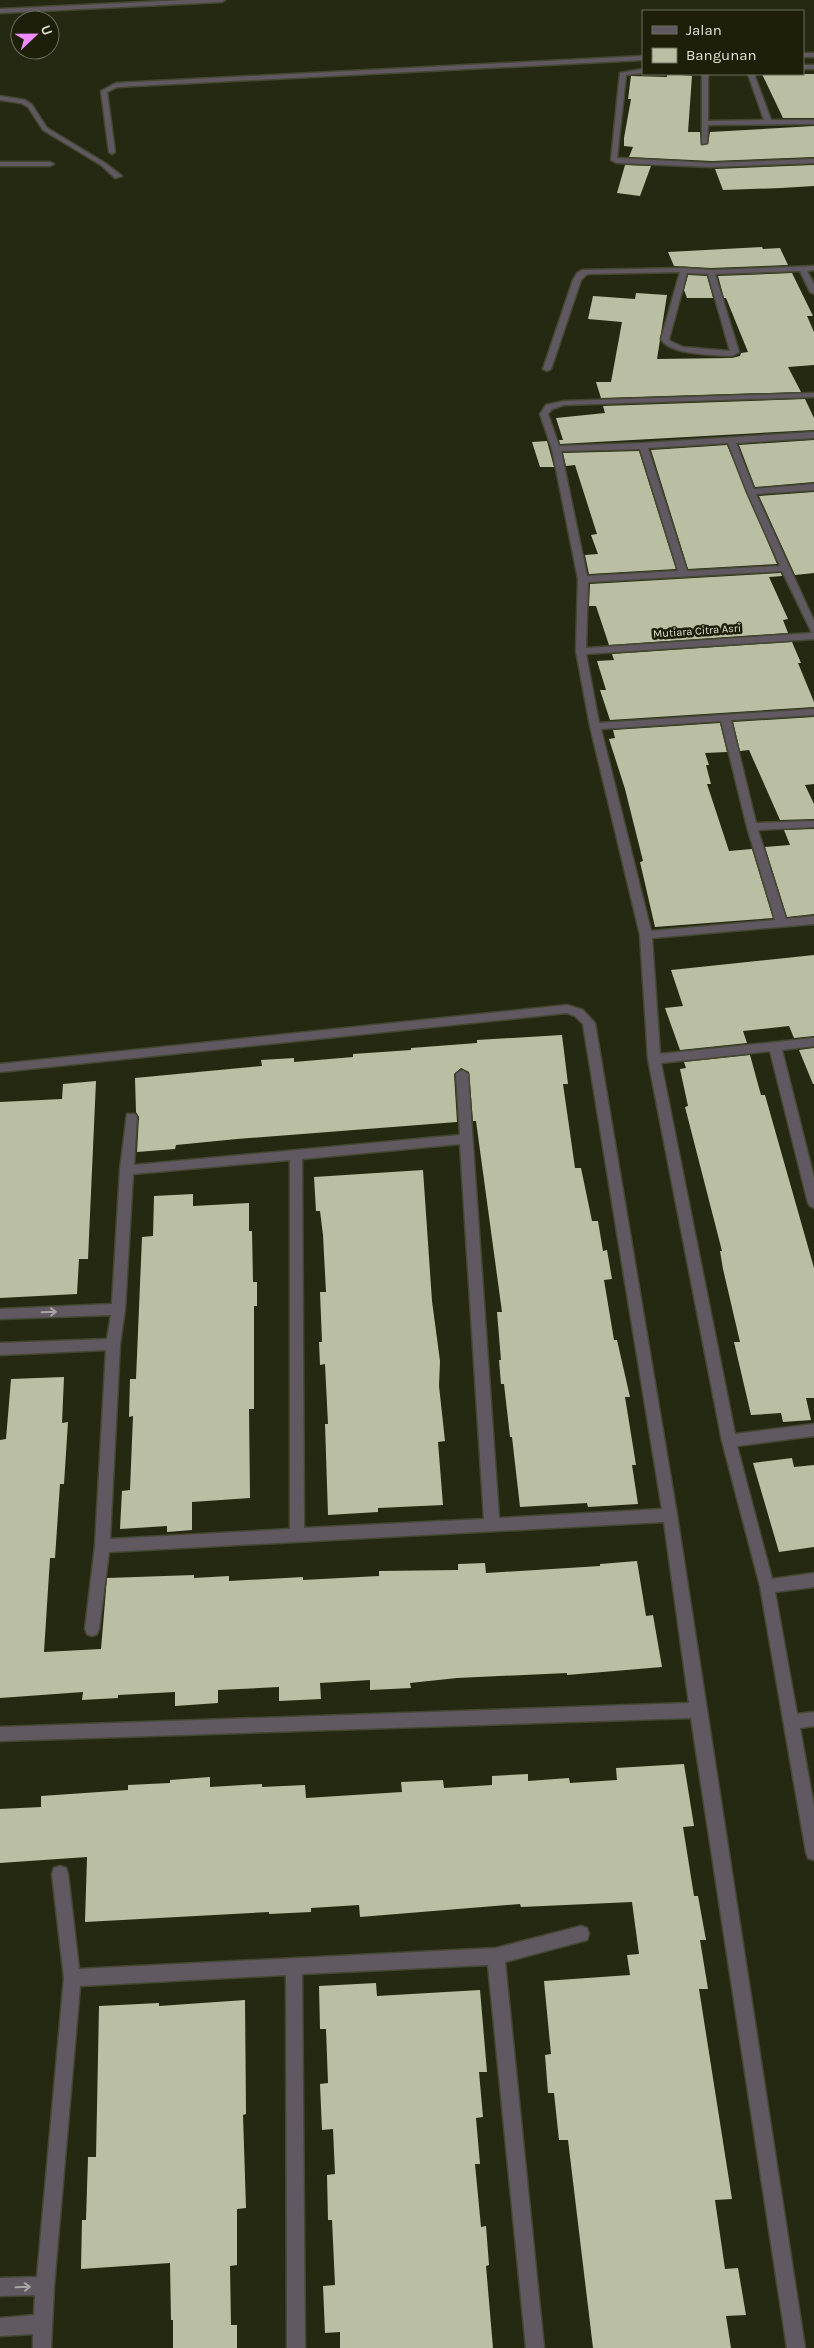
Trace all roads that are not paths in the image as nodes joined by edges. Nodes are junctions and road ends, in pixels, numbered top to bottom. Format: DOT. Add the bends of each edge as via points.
graph roads {
  1 [pos="222,0"];
  2 [pos="174,1"];
  3 [pos="0,11"];
  4 [pos="642,58"];
  5 [pos="642,71"];
  6 [pos="704,75"];
  7 [pos="750,75"];
  8 [pos="0,98"];
  9 [pos="768,122"];
  10 [pos="814,122"];
  11 [pos="705,123"];
  12 [pos="704,143"];
  13 [pos="112,152"];
  14 [pos="814,161"];
  15 [pos="0,164"];
  16 [pos="50,164"];
  17 [pos="118,176"];
  18 [pos="802,268"];
  19 [pos="814,268"];
  20 [pos="684,270"];
  21 [pos="711,272"];
  22 [pos="814,292"];
  23 [pos="547,369"];
  24 [pos="813,396"];
  25 [pos="814,435"];
  26 [pos="731,441"];
  27 [pos="643,446"];
  28 [pos="556,449"];
  29 [pos="814,486"];
  30 [pos="751,492"];
  31 [pos="785,568"];
  32 [pos="683,573"];
  33 [pos="583,579"];
  34 [pos="814,631"];
  35 [pos="814,636"];
  36 [pos="581,650"];
  37 [pos="814,712"];
  38 [pos="725,718"];
  39 [pos="595,726"];
  40 [pos="814,824"];
  41 [pos="752,827"];
  42 [pos="814,920"];
  43 [pos="782,922"];
  44 [pos="646,935"];
  45 [pos="814,1042"];
  46 [pos="775,1046"];
  47 [pos="654,1059"];
  48 [pos="0,1068"];
  49 [pos="462,1074"];
  50 [pos="131,1117"];
  51 [pos="467,1139"];
  52 [pos="296,1154"];
  53 [pos="126,1170"];
  54 [pos="814,1203"];
  55 [pos="118,1309"];
  56 [pos="0,1314"];
  57 [pos="113,1344"];
  58 [pos="0,1349"];
  59 [pos="814,1430"];
  60 [pos="729,1441"];
  61 [pos="670,1515"];
  62 [pos="492,1526"];
  63 [pos="297,1534"];
  64 [pos="102,1546"];
  65 [pos="814,1580"];
  66 [pos="767,1586"];
  67 [pos="92,1629"];
  68 [pos="698,1710"];
  69 [pos="814,1720"];
  70 [pos="792,1722"];
  71 [pos="0,1734"];
  72 [pos="814,1852"];
  73 [pos="60,1874"];
  74 [pos="581,1934"];
  75 [pos="496,1956"];
  76 [pos="294,1967"];
  77 [pos="72,1978"];
  78 [pos="45,2286"];
  79 [pos="0,2287"];
  80 [pos="44,2324"];
  81 [pos="0,2327"];
  82 [pos="42,2348"];
  83 [pos="296,2348"];
  84 [pos="535,2348"];
  85 [pos="796,2348"];
  1 -- 2 [label="street"];
  2 -- 3 [label="street"];
  4 -- 13 [label="street" via="116,85 104,91"];
  5 -- 14 [label="street" via="622,73 613,159 710,166"];
  6 -- 11 [label="street"];
  7 -- 9 [label="street"];
  8 -- 17 [label="street" via="23,101 45,129"];
  9 -- 10 [label="street"];
  9 -- 11 [label="street"];
  11 -- 12 [label="street"];
  15 -- 16 [label="street"];
  18 -- 19 [label="street"];
  18 -- 21 [label="street"];
  18 -- 22 [label="street"];
  20 -- 21 [label="street"];
  20 -- 21 [label="street" via="665,339 667,343 682,349 732,354 735,352"];
  20 -- 23 [label="street" via="580,274"];
  24 -- 28 [label="street" via="556,404 548,407 544,414"];
  25 -- 26 [label="street"];
  26 -- 27 [label="street"];
  26 -- 30 [label="street"];
  27 -- 28 [label="street"];
  27 -- 32 [label="street"];
  28 -- 33 [label="street"];
  29 -- 30 [label="street"];
  30 -- 31 [label="street"];
  31 -- 32 [label="street"];
  31 -- 34 [label="street"];
  32 -- 33 [label="street"];
  33 -- 36 [label="street"];
  35 -- 36 [label="street, Mutiara Citra Asri"];
  36 -- 39 [label="street"];
  37 -- 38 [label="street"];
  38 -- 39 [label="street"];
  38 -- 41 [label="street"];
  39 -- 44 [label="street"];
  40 -- 41 [label="street"];
  41 -- 43 [label="street"];
  42 -- 43 [label="street"];
  43 -- 44 [label="street"];
  44 -- 47 [label="street"];
  45 -- 46 [label="street"];
  46 -- 47 [label="street"];
  46 -- 54 [label="street"];
  47 -- 60 [label="street"];
  48 -- 61 [label="street" via="567,1009 579,1013 589,1022"];
  49 -- 51 [label="street"];
  50 -- 53 [label="street"];
  51 -- 52 [label="street"];
  51 -- 62 [label="street"];
  52 -- 53 [label="street"];
  52 -- 63 [label="street"];
  53 -- 55 [label="street"];
  56 -- 55 [label="street, one-way"];
  55 -- 57 [label="street"];
  57 -- 58 [label="street"];
  57 -- 64 [label="street"];
  59 -- 60 [label="street"];
  60 -- 66 [label="street"];
  61 -- 62 [label="street"];
  61 -- 68 [label="street"];
  62 -- 63 [label="street"];
  63 -- 64 [label="street"];
  64 -- 67 [label="street"];
  65 -- 66 [label="street"];
  66 -- 70 [label="street"];
  68 -- 71 [label="street"];
  68 -- 85 [label="street"];
  69 -- 70 [label="street"];
  70 -- 72 [label="street"];
  73 -- 77 [label="street"];
  74 -- 75 [label="street"];
  75 -- 76 [label="street"];
  75 -- 84 [label="street"];
  76 -- 77 [label="street"];
  76 -- 83 [label="street"];
  77 -- 78 [label="street"];
  79 -- 78 [label="street, one-way"];
  78 -- 80 [label="street"];
  80 -- 81 [label="street"];
  80 -- 82 [label="street"];
}
